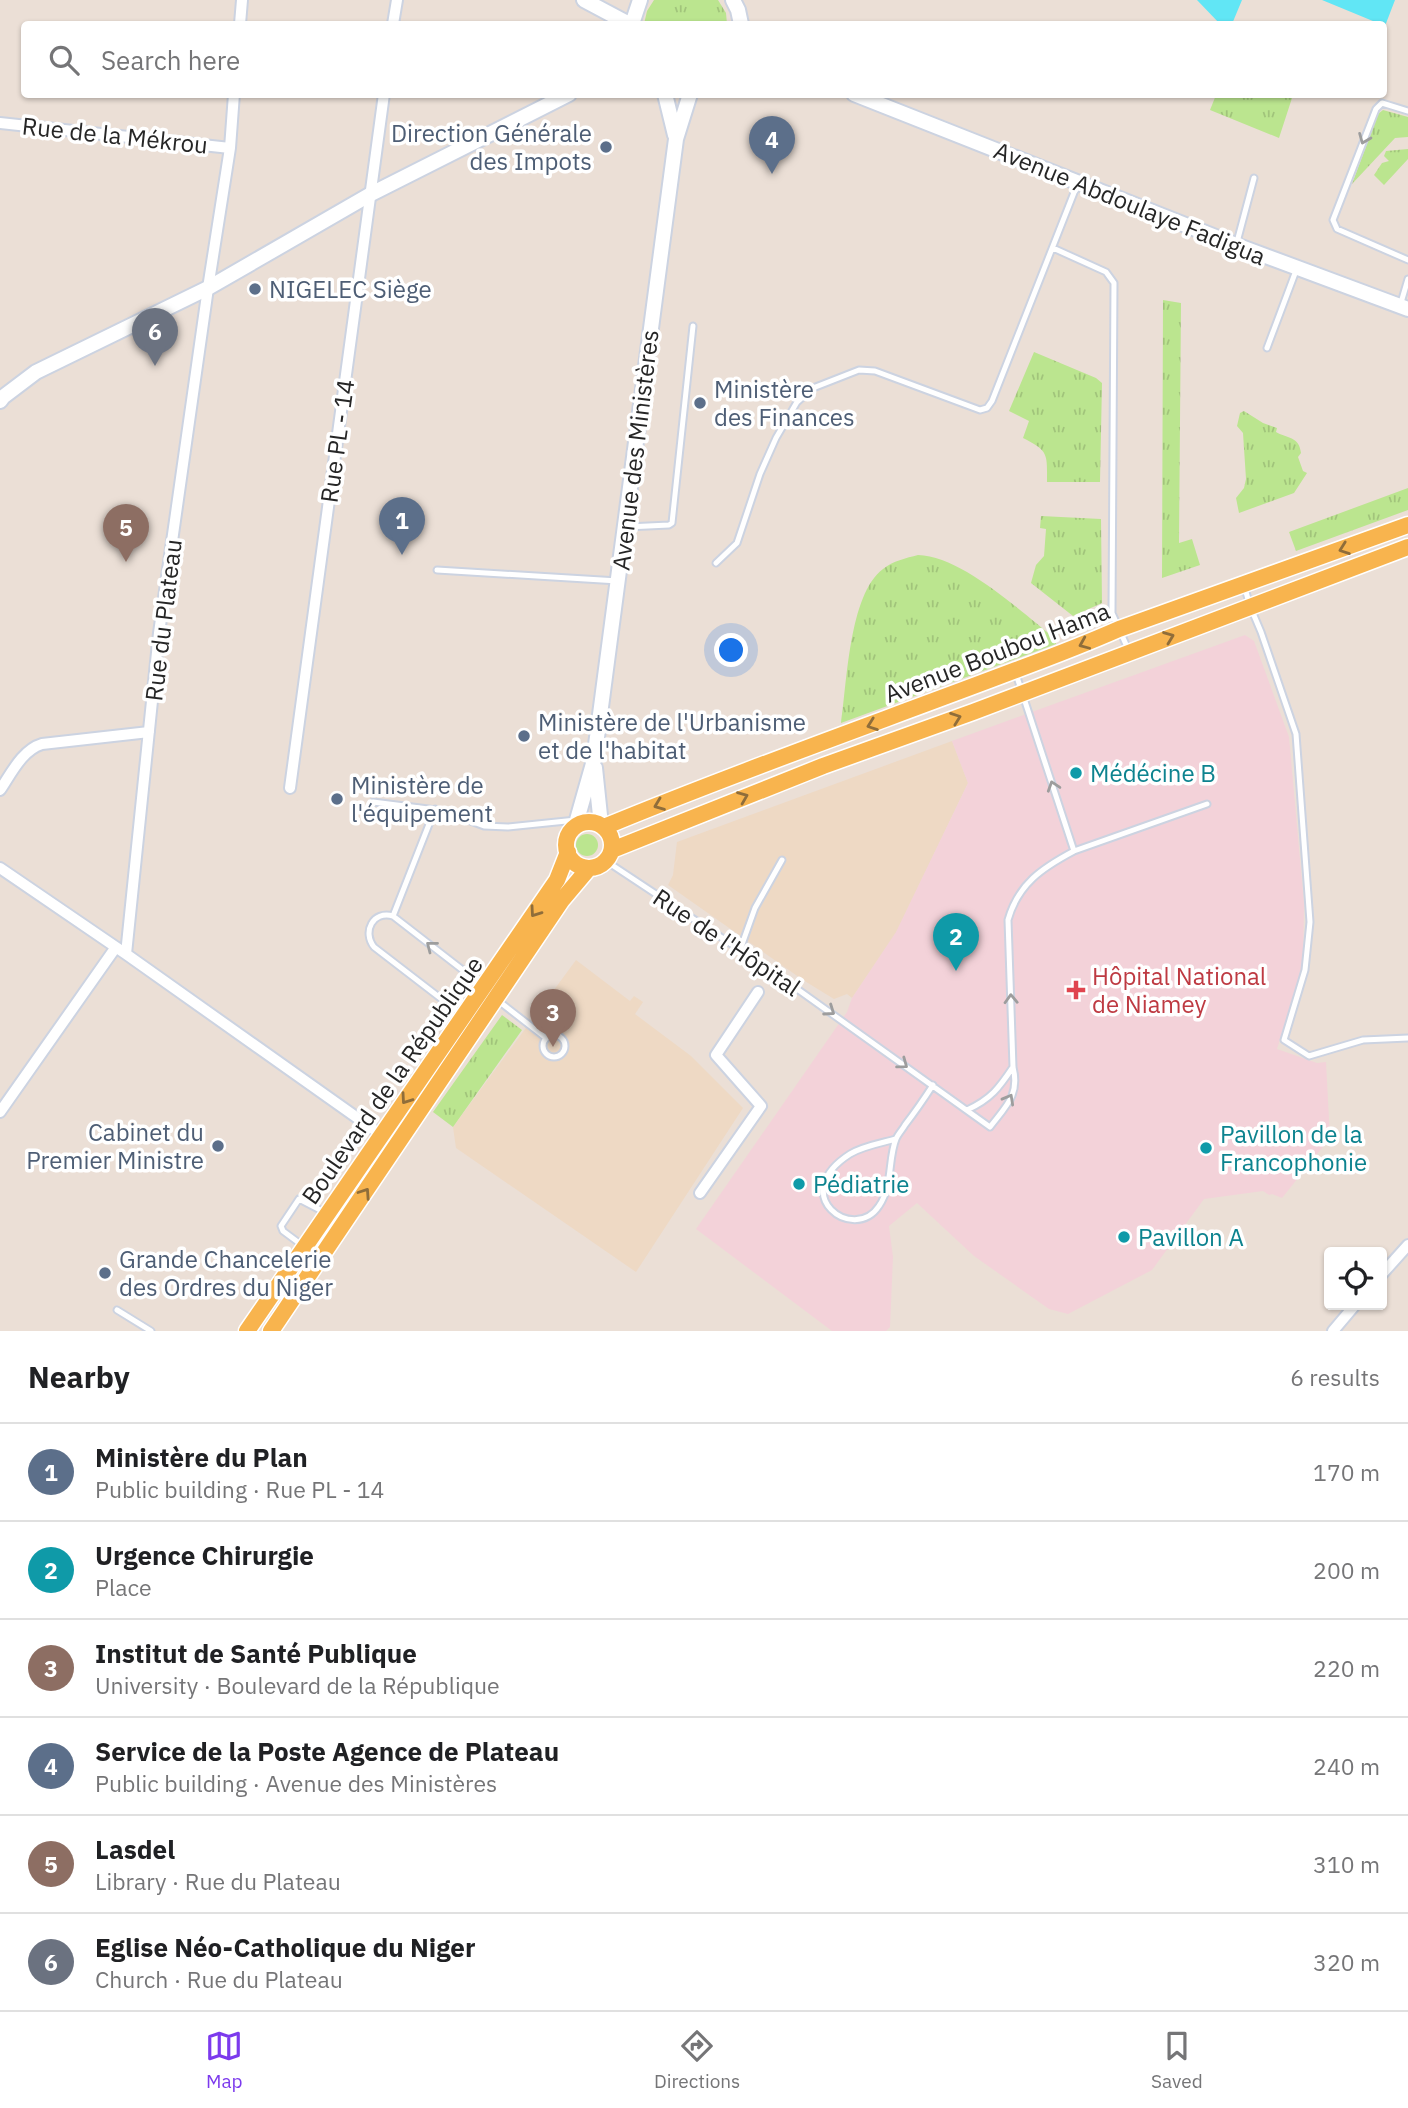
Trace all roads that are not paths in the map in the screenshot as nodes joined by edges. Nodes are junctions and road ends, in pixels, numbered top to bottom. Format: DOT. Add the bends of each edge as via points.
graph roads {
  1 [pos="242,0"];
  2 [pos="397,0"];
  3 [pos="584,0"];
  4 [pos="639,0"];
  5 [pos="734,0"];
  6 [pos="240,21"];
  7 [pos="394,21"];
  8 [pos="624,21"];
  9 [pos="631,21"];
  10 [pos="740,21"];
  11 [pos="234,98"];
  12 [pos="383,98"];
  13 [pos="561,98"];
  14 [pos="666,98"];
  15 [pos="689,98"];
  16 [pos="863,98"];
  17 [pos="1408,111"];
  18 [pos="0,123"];
  19 [pos="676,139"];
  20 [pos="230,148"];
  21 [pos="1254,178"];
  22 [pos="1078,182"];
  23 [pos="371,194"];
  24 [pos="1236,245"];
  25 [pos="1053,248"];
  26 [pos="1408,260"];
  27 [pos="1297,268"];
  28 [pos="1408,279"];
  29 [pos="208,288"];
  30 [pos="1404,308"];
  31 [pos="693,326"];
  32 [pos="1267,348"];
  33 [pos="0,401"];
  34 [pos="1408,526"];
  35 [pos="624,527"];
  36 [pos="1408,547"];
  37 [pos="716,564"];
  38 [pos="437,570"];
  39 [pos="618,581"];
  40 [pos="1244,585"];
  41 [pos="1250,606"];
  42 [pos="1119,629"];
  43 [pos="1129,652"];
  44 [pos="1015,670"];
  45 [pos="1023,692"];
  46 [pos="149,732"];
  47 [pos="594,760"];
  48 [pos="290,788"];
  49 [pos="0,790"];
  50 [pos="373,802"];
  51 [pos="1208,804"];
  52 [pos="435,809"];
  53 [pos="576,823"];
  54 [pos="602,826"];
  55 [pos="1074,851"];
  56 [pos="568,852"];
  57 [pos="609,855"];
  58 [pos="782,860"];
  59 [pos="0,868"];
  60 [pos="589,868"];
  61 [pos="393,916"];
  62 [pos="740,950"];
  63 [pos="121,951"];
  64 [pos="485,988"];
  65 [pos="758,992"];
  66 [pos="497,999"];
  67 [pos="463,1016"];
  68 [pos="477,1027"];
  69 [pos="546,1038"];
  70 [pos="1408,1038"];
  71 [pos="1013,1067"];
  72 [pos="933,1086"];
  73 [pos="967,1110"];
  74 [pos="0,1112"];
  75 [pos="382,1135"];
  76 [pos="896,1139"];
  77 [pos="397,1146"];
  78 [pos="700,1193"];
  79 [pos="326,1213"];
  80 [pos="343,1225"];
  81 [pos="1408,1245"];
  82 [pos="304,1247"];
  83 [pos="321,1259"];
  84 [pos="1387,1269"];
  85 [pos="117,1310"];
  86 [pos="1351,1310"];
  87 [pos="151,1331"];
  88 [pos="247,1331"];
  89 [pos="271,1331"];
  90 [pos="1332,1331"];
  1 -- 6 [label="street"];
  2 -- 7 [label="street"];
  3 -- 8 [label="street"];
  4 -- 9 [label="street"];
  5 -- 10 [label="street"];
  11 -- 20 [label="street, Rue du Plateau"];
  12 -- 23 [label="street, Rue PL - 14"];
  13 -- 23 [label="street"];
  14 -- 19 [label="street, Avenue des Ministères"];
  15 -- 19 [label="street, Avenue des Ministères"];
  16 -- 22 [label="street, Avenue Abdoulaye Fadigua"];
  17 -- 26 [label="lane, one-way" via="1382,103 1376,109 1333,220 1337,229"];
  18 -- 20 [label="street, Rue de la Mékrou"];
  19 -- 35 [label="street, Avenue des Ministères"];
  20 -- 29 [label="street, Rue du Plateau"];
  21 -- 24 [label="lane"];
  22 -- 24 [label="street, Avenue Abdoulaye Fadigua"];
  22 -- 25 [label="lane"];
  23 -- 29 [label="street"];
  23 -- 48 [label="street, Rue PL - 14"];
  24 -- 27 [label="street, Avenue Abdoulaye Fadigua"];
  25 -- 37 [label="lane" via="987,408 980,410 875,371 859,370 813,388 797,402 776,438 737,543"];
  25 -- 42 [label="lane" via="1106,272 1114,283 1111,582 1112,613"];
  27 -- 30 [label="street, Avenue Abdoulaye Fadigua"];
  27 -- 32 [label="lane"];
  28 -- 30 [label="lane"];
  29 -- 33 [label="street" via="36,372"];
  29 -- 46 [label="street, Rue du Plateau"];
  31 -- 35 [label="lane" via="672,523"];
  34 -- 40 [label="main road, Avenue Boubou Hama, one-way"];
  35 -- 39 [label="street, Avenue des Ministères"];
  36 -- 41 [label="main road, Avenue Boubou Hama"];
  38 -- 39 [label="lane"];
  39 -- 47 [label="street, Avenue des Ministères"];
  40 -- 41 [label="lane"];
  40 -- 42 [label="main road, Avenue Boubou Hama"];
  43 -- 41 [label="main road, Avenue Boubou Hama, one-way"];
  41 -- 70 [label="lane" via="1296,734 1310,922 1305,970 1284,1040 1309,1056 1363,1040"];
  42 -- 43 [label="lane"];
  42 -- 44 [label="main road, Avenue Boubou Hama, one-way"];
  43 -- 45 [label="main road, Avenue Boubou Hama"];
  44 -- 45 [label="lane"];
  44 -- 54 [label="main road, Avenue Boubou Hama, one-way"];
  55 -- 45 [label="lane, one-way"];
  57 -- 45 [label="main road, Avenue Boubou Hama, one-way" via="822,766"];
  46 -- 49 [label="street" via="41,744 23,758"];
  46 -- 63 [label="street, Rue du Plateau"];
  47 -- 53 [label="street, Avenue des Ministères"];
  47 -- 54 [label="street, Avenue des Ministères"];
  50 -- 52 [label="lane"];
  51 -- 55 [label="lane"];
  52 -- 53 [label="lane" via="484,826"];
  52 -- 61 [label="lane"];
  53 -- 54 [label="main road"];
  53 -- 56 [label="main road" via="567,838"];
  54 -- 57 [label="main road" via="611,837"];
  71 -- 55 [label="lane, one-way" via="1008,920 1022,888"];
  56 -- 60 [label="main road" via="573,862"];
  56 -- 64 [label="main road, Boulevard de la République, one-way" via="557,880"];
  57 -- 60 [label="main road"];
  57 -- 62 [label="lane, Rue de l'Hôpital"];
  58 -- 62 [label="lane" via="755,908"];
  59 -- 63 [label="street"];
  60 -- 66 [label="main road, Boulevard de la République" via="562,900"];
  64 -- 61 [label="lane, one-way"];
  61 -- 67 [label="lane" via="380,915 372,923 368,939"];
  62 -- 72 [label="lane, Rue de l'Hôpital, one-way"];
  63 -- 74 [label="street, Rue du Plateau"];
  63 -- 75 [label="street"];
  64 -- 66 [label="lane"];
  64 -- 67 [label="main road, Boulevard de la République"];
  65 -- 78 [label="street" via="716,1055 761,1107"];
  66 -- 68 [label="main road, Boulevard de la République"];
  66 -- 69 [label="lane"];
  67 -- 68 [label="lane"];
  67 -- 75 [label="main road, Boulevard de la République, one-way"];
  68 -- 77 [label="main road, Boulevard de la République"];
  69 -- 69 [label="lane" via="545,1053 560,1055 564,1041 554,1035"];
  71 -- 73 [label="lane" via="996,1092"];
  73 -- 71 [label="lane, Rue de l'Hôpital, one-way" via="990,1127 1013,1096"];
  72 -- 73 [label="lane, Rue de l'Hôpital"];
  72 -- 76 [label="lane"];
  75 -- 77 [label="street"];
  75 -- 79 [label="main road, Boulevard de la République"];
  76 -- 76 [label="lane" via="852,1153 835,1166 822,1192 829,1208 857,1221 879,1207 890,1179"];
  80 -- 77 [label="main road, Boulevard de la République, one-way"];
  79 -- 80 [label="lane"];
  79 -- 82 [label="main road, Boulevard de la République"];
  79 -- 82 [label="lane" via="299,1199 281,1226"];
  80 -- 83 [label="main road, Boulevard de la République"];
  81 -- 84 [label="street"];
  82 -- 83 [label="lane"];
  82 -- 88 [label="main road, Boulevard de la République"];
  83 -- 89 [label="main road, Boulevard de la République"];
  85 -- 87 [label="lane"];
  86 -- 90 [label="street"];
}
